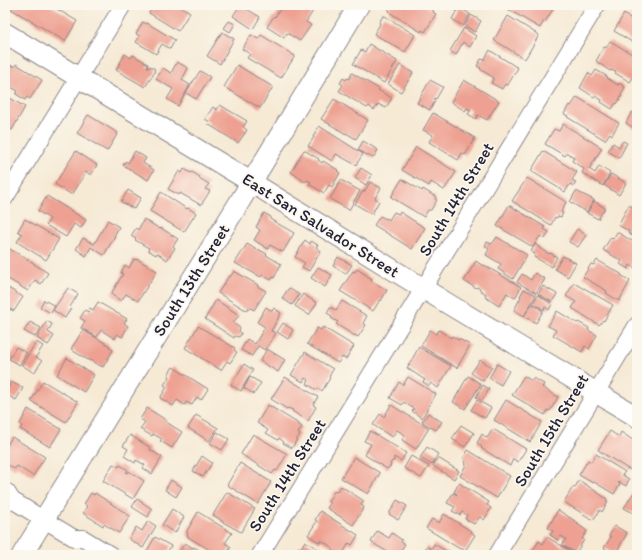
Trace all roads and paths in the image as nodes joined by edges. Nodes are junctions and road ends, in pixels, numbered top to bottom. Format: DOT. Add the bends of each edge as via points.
graph roads {
  1 [pos="123,5"];
  2 [pos="359,5"];
  3 [pos="597,5"];
  4 [pos="5,32"];
  5 [pos="80,77"];
  6 [pos="251,182"];
  7 [pos="5,198"];
  8 [pos="424,288"];
  9 [pos="637,326"];
  10 [pos="596,392"];
  11 [pos="637,417"];
  12 [pos="6,492"];
  13 [pos="46,516"];
  14 [pos="22,555"];
  15 [pos="111,555"];
  16 [pos="260,555"];
  17 [pos="498,555"];
  1 -- 5 [label="street"];
  2 -- 6 [label="street, South 13th Street"];
  3 -- 8 [label="street, South 14th Street"];
  4 -- 5 [label="street, East San Salvador Street"];
  5 -- 6 [label="street, East San Salvador Street"];
  5 -- 7 [label="street"];
  6 -- 8 [label="street, East San Salvador Street"];
  6 -- 13 [label="street, South 13th Street"];
  8 -- 10 [label="street, East San Salvador Street"];
  8 -- 16 [label="street, South 14th Street"];
  9 -- 10 [label="street, South 15th Street"];
  10 -- 11 [label="street, East San Salvador Street"];
  10 -- 17 [label="street, South 15th Street"];
  12 -- 13 [label="street" via="17,492"];
  13 -- 14 [label="street, South 13th Street"];
  13 -- 15 [label="street" via="79,529 83,538"];
}
